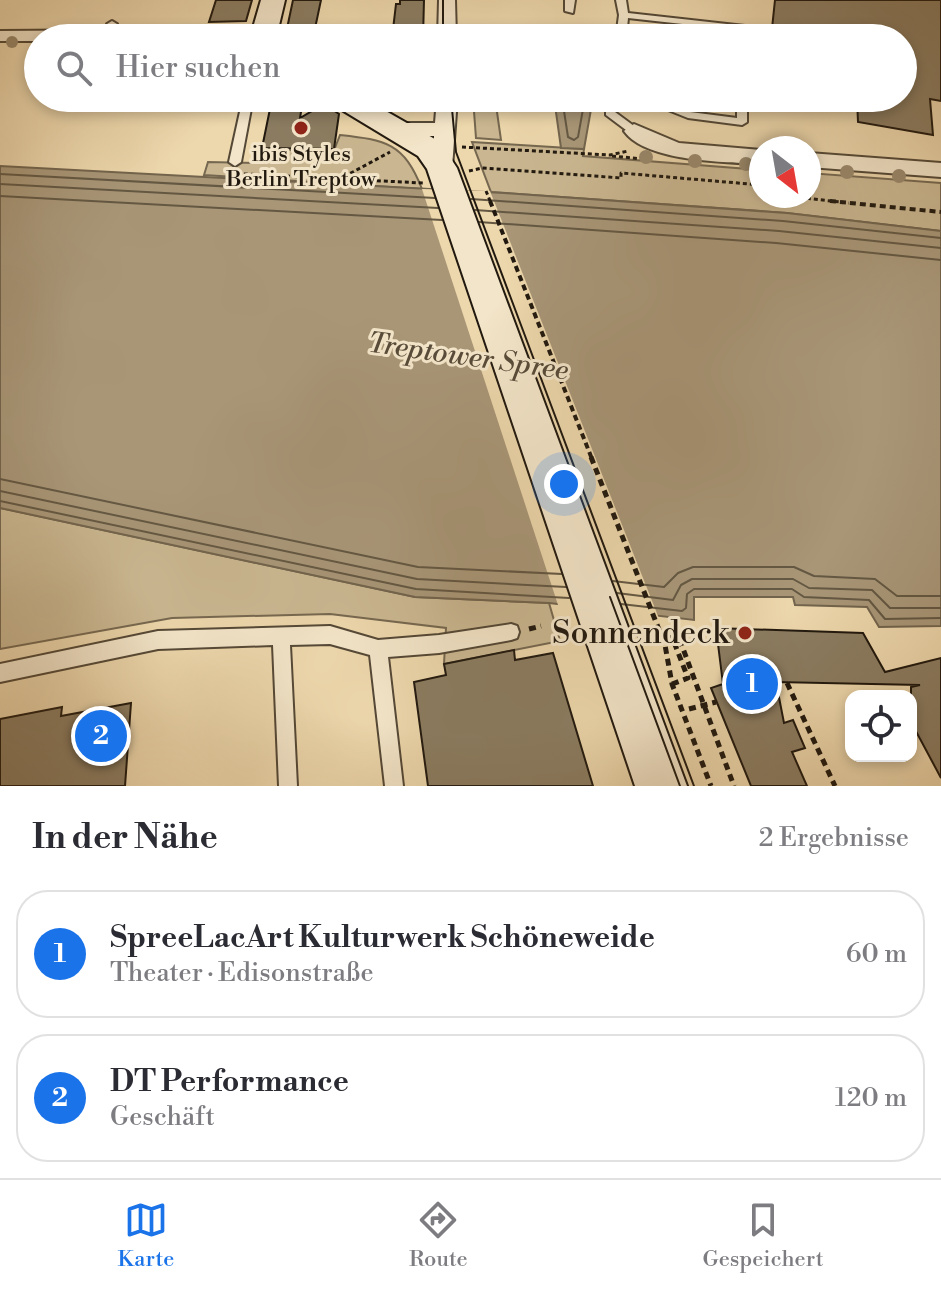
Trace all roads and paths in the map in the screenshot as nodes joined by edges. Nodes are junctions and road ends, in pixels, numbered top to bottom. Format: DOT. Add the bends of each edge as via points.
graph roads {
  1 [pos="273,0"];
  2 [pos="447,0"];
  3 [pos="621,0"];
  4 [pos="624,15"];
  5 [pos="267,24"];
  6 [pos="447,24"];
  7 [pos="623,24"];
  8 [pos="706,24"];
  9 [pos="24,35"];
  10 [pos="0,36"];
  11 [pos="245,112"];
  12 [pos="362,112"];
  13 [pos="447,112"];
  14 [pos="610,112"];
  15 [pos="680,112"];
  16 [pos="742,112"];
  17 [pos="634,131"];
  18 [pos="400,138"];
  19 [pos="610,155"];
  20 [pos="749,156"];
  21 [pos="821,161"];
  22 [pos="235,162"];
  23 [pos="448,168"];
  24 [pos="482,168"];
  25 [pos="941,170"];
  26 [pos="336,181"];
  27 [pos="749,184"];
  28 [pos="821,200"];
  29 [pos="941,212"];
  30 [pos="511,632"];
  31 [pos="281,636"];
  32 [pos="378,649"];
  33 [pos="0,673"];
  34 [pos="787,683"];
  35 [pos="672,684"];
  36 [pos="716,702"];
  37 [pos="686,710"];
  38 [pos="288,786"];
  39 [pos="394,786"];
  40 [pos="661,786"];
  41 [pos="711,786"];
  42 [pos="734,786"];
  43 [pos="835,786"];
  1 -- 5 [label="main road"];
  2 -- 6 [label="street"];
  3 -- 4 [label="lane"];
  4 -- 7 [label="lane"];
  4 -- 8 [label="lane"];
  9 -- 10 [label="street"];
  11 -- 22 [label="lane"];
  12 -- 18 [label="main road"];
  13 -- 23 [label="street"];
  14 -- 17 [label="lane"];
  15 -- 16 [label="lane" via="742,122"];
  17 -- 20 [label="street" via="655,145"];
  18 -- 23 [label="street"];
  18 -- 23 [label="main road" via="429,149"];
  18 -- 26 [label="path"];
  19 -- 23 [label="path" via="477,146"];
  21 -- 25 [label="street"];
  22 -- 26 [label="path" via="233,173"];
  23 -- 26 [label="path"];
  23 -- 35 [label="path" via="665,645"];
  23 -- 40 [label="main road"];
  24 -- 27 [label="path"];
  28 -- 29 [label="path"];
  30 -- 32 [label="lane"];
  31 -- 32 [label="lane" via="330,635"];
  31 -- 33 [label="lane" via="158,640"];
  31 -- 38 [label="lane"];
  32 -- 39 [label="lane"];
  34 -- 43 [label="path"];
  35 -- 37 [label="path"];
  35 -- 42 [label="path" via="688,678 672,637 678,635"];
  36 -- 37 [label="path, bridge"];
  37 -- 41 [label="path"];
}
